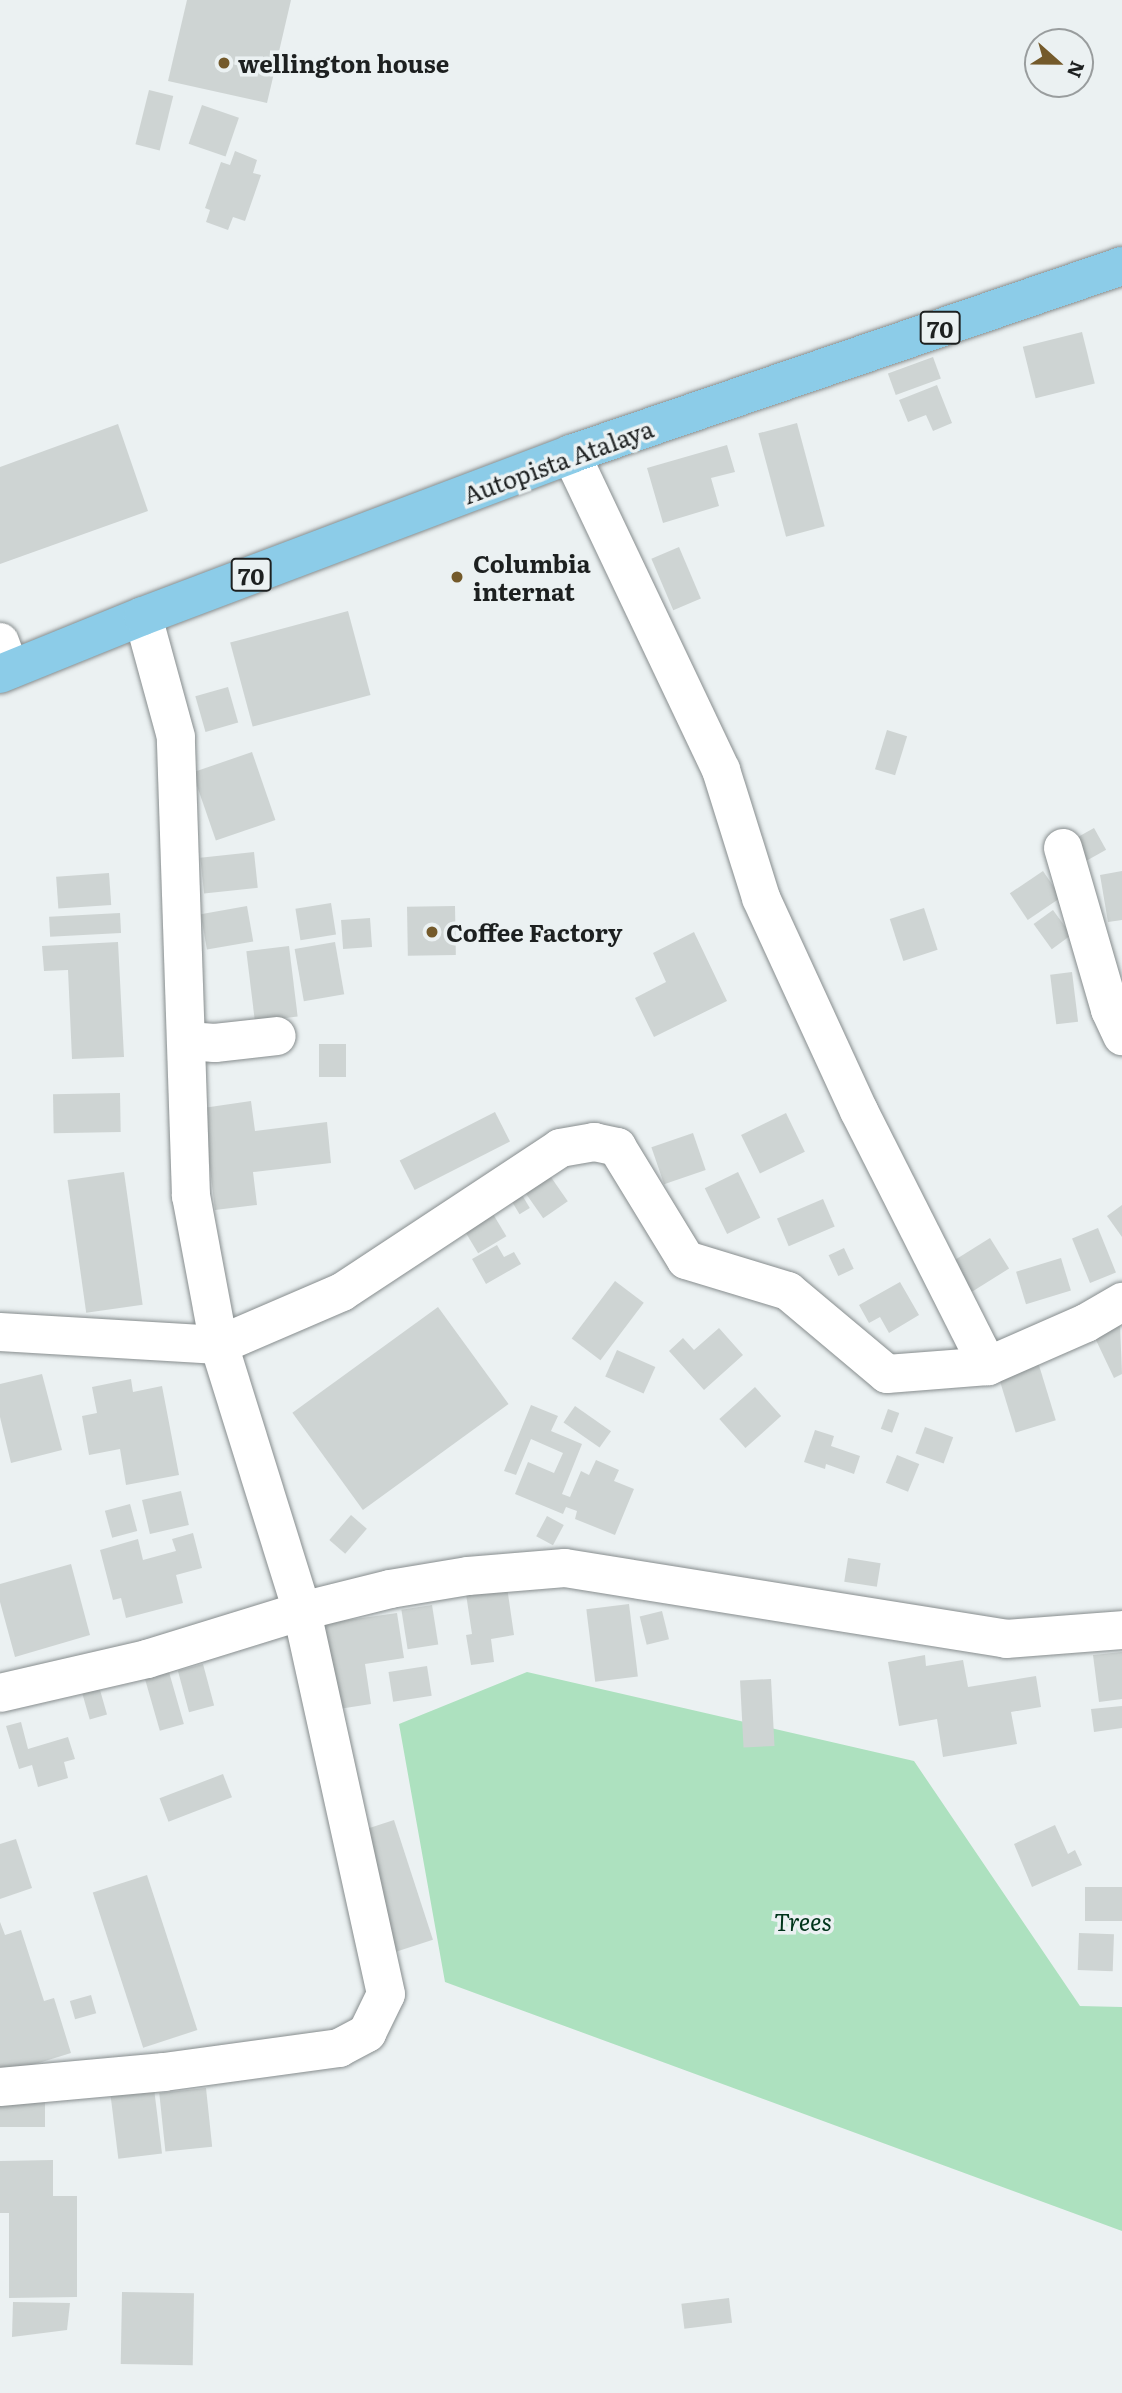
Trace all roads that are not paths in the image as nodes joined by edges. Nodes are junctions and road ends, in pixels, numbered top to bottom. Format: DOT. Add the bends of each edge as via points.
graph roads {
  1 [pos="1122,267"];
  2 [pos="570,454"];
  3 [pos="143,616"];
  4 [pos="3,662"];
  5 [pos="1063,848"];
  6 [pos="277,1036"];
  7 [pos="1122,1036"];
  8 [pos="187,1041"];
  9 [pos="1122,1303"];
  10 [pos="0,1332"];
  11 [pos="219,1345"];
  12 [pos="989,1366"];
  13 [pos="302,1611"];
  14 [pos="1122,1630"];
  15 [pos="0,1693"];
  16 [pos="0,2087"];
  1 -- 2 [label="main road, Autopista Atalaya / 70"];
  2 -- 3 [label="main road, Autopista Atalaya / 70"];
  2 -- 12 [label="street" via="721,770 761,898 859,1111"];
  3 -- 4 [label="main road, Autopista Atalaya / 70"];
  3 -- 8 [label="street" via="176,737"];
  5 -- 7 [label="street" via="1110,1010"];
  6 -- 8 [label="street" via="215,1043"];
  8 -- 11 [label="street" via="191,1196"];
  9 -- 12 [label="street"];
  10 -- 11 [label="street"];
  11 -- 12 [label="street" via="342,1292 560,1147 594,1142 617,1147 686,1260 788,1291 887,1374"];
  11 -- 13 [label="street"];
  13 -- 14 [label="street" via="468,1576 565,1568 1006,1639"];
  13 -- 15 [label="street" via="147,1659"];
  13 -- 16 [label="street" via="386,1994 367,2033 339,2048 164,2072"];
}
